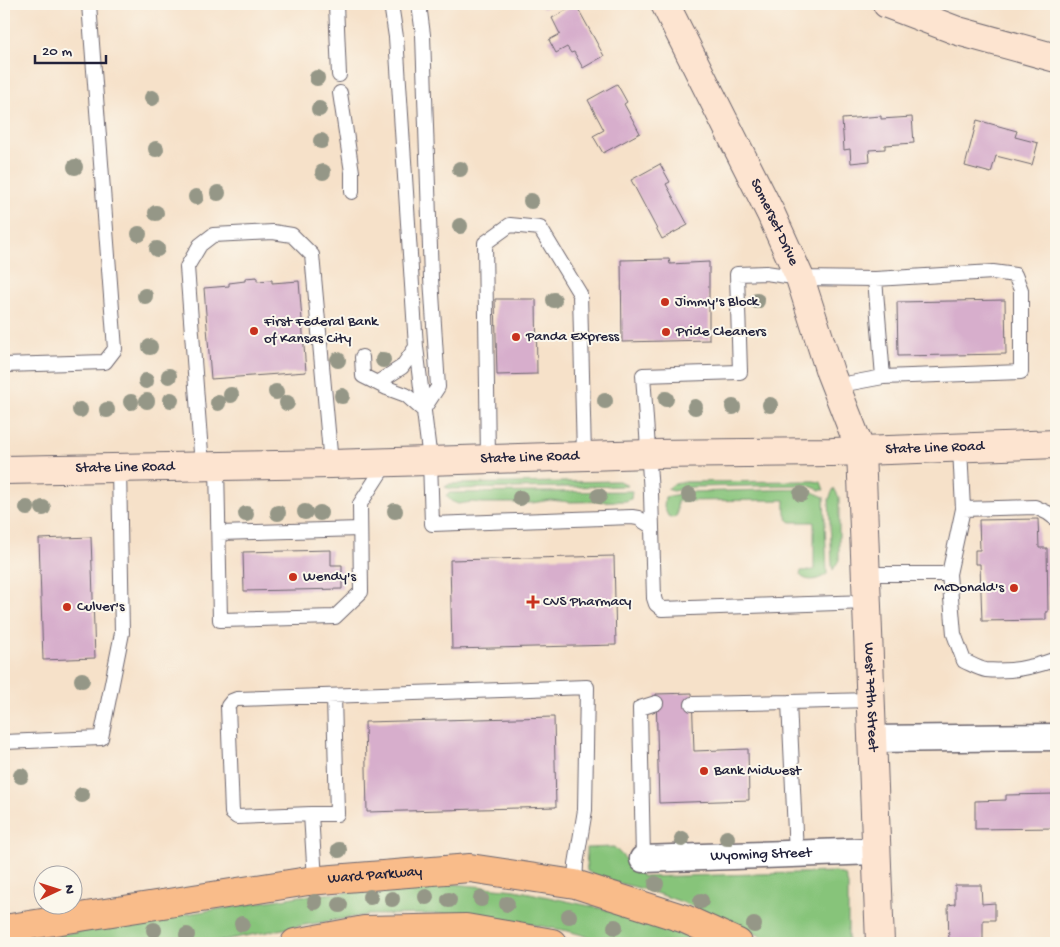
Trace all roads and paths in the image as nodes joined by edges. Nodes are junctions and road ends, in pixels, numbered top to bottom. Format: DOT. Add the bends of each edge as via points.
graph roads {
  1 [pos="88,4"];
  2 [pos="336,4"];
  3 [pos="391,4"];
  4 [pos="419,4"];
  5 [pos="665,4"];
  6 [pos="686,4"];
  7 [pos="887,4"];
  8 [pos="1056,58"];
  9 [pos="339,75"];
  10 [pos="709,90"];
  11 [pos="340,93"];
  12 [pos="352,192"];
  13 [pos="800,278"];
  14 [pos="875,279"];
  15 [pos="416,347"];
  16 [pos="362,357"];
  17 [pos="4,365"];
  18 [pos="883,377"];
  19 [pos="377,383"];
  20 [pos="836,386"];
  21 [pos="423,410"];
  22 [pos="1056,444"];
  23 [pos="960,448"];
  24 [pos="861,451"];
  25 [pos="649,454"];
  26 [pos="584,456"];
  27 [pos="488,458"];
  28 [pos="430,460"];
  29 [pos="387,462"];
  30 [pos="331,464"];
  31 [pos="209,465"];
  32 [pos="119,468"];
  33 [pos="4,470"];
  34 [pos="963,509"];
  35 [pos="1056,520"];
  36 [pos="651,526"];
  37 [pos="360,528"];
  38 [pos="219,532"];
  39 [pos="865,574"];
  40 [pos="949,574"];
  41 [pos="866,602"];
  42 [pos="1056,659"];
  43 [pos="334,696"];
  44 [pos="871,700"];
  45 [pos="788,702"];
  46 [pos="656,703"];
  47 [pos="692,704"];
  48 [pos="1056,737"];
  49 [pos="872,738"];
  50 [pos="4,742"];
  51 [pos="311,814"];
  52 [pos="876,851"];
  53 [pos="796,854"];
  54 [pos="643,858"];
  55 [pos="315,880"];
  56 [pos="575,884"];
  57 [pos="4,929"];
  58 [pos="295,943"];
  59 [pos="552,943"];
  60 [pos="738,943"];
  61 [pos="880,943"];
  1 -- 17 [label="lane" via="114,350 105,362"];
  2 -- 9 [label="lane"];
  3 -- 15 [label="lane" via="396,37"];
  4 -- 21 [label="lane" via="438,387"];
  5 -- 10 [label="street, Somerset Drive"];
  6 -- 10 [label="street"];
  7 -- 8 [label="street" via="958,31"];
  10 -- 13 [label="street, Somerset Drive"];
  11 -- 12 [label="lane"];
  13 -- 14 [label="lane"];
  13 -- 20 [label="street, Somerset Drive"];
  13 -- 25 [label="lane" via="766,273 737,274 740,372 643,374"];
  14 -- 18 [label="lane"];
  14 -- 18 [label="lane" via="994,272 1014,275 1021,290 1021,372"];
  15 -- 19 [label="lane" via="402,367"];
  15 -- 21 [label="lane"];
  16 -- 19 [label="lane" via="363,376"];
  18 -- 20 [label="lane"];
  19 -- 21 [label="lane" via="406,394"];
  20 -- 24 [label="street, Somerset Drive"];
  21 -- 28 [label="lane"];
  22 -- 23 [label="street, State Line Road"];
  23 -- 24 [label="street, State Line Road"];
  23 -- 34 [label="lane"];
  24 -- 25 [label="street, State Line Road"];
  24 -- 39 [label="street, West 79th Street"];
  25 -- 26 [label="street, State Line Road"];
  25 -- 36 [label="lane"];
  26 -- 27 [label="street, State Line Road"];
  26 -- 27 [label="lane" via="580,294 540,228 510,225 486,244"];
  27 -- 28 [label="street, State Line Road"];
  28 -- 29 [label="street, State Line Road"];
  28 -- 36 [label="lane" via="432,524 632,517"];
  29 -- 30 [label="street, State Line Road"];
  29 -- 37 [label="lane" via="360,504"];
  30 -- 31 [label="street, State Line Road"];
  30 -- 31 [label="lane" via="312,255 292,235 273,232 214,235 200,245 187,266"];
  31 -- 32 [label="street, State Line Road"];
  31 -- 38 [label="lane"];
  32 -- 33 [label="street, State Line Road"];
  32 -- 50 [label="lane" via="122,633 101,738"];
  34 -- 35 [label="lane" via="1035,507 1048,512"];
  34 -- 40 [label="lane"];
  36 -- 41 [label="lane" via="654,598 662,609"];
  37 -- 38 [label="lane"];
  37 -- 38 [label="lane" via="361,592 335,617 220,620"];
  39 -- 40 [label="lane"];
  39 -- 41 [label="street, West 79th Street"];
  40 -- 42 [label="lane" via="954,634 964,661 985,670 1023,668"];
  41 -- 44 [label="street, West 79th Street"];
  43 -- 51 [label="lane" via="337,814"];
  43 -- 51 [label="lane" via="237,699 228,706 232,813 237,817"];
  43 -- 56 [label="lane" via="587,687 584,810"];
  44 -- 45 [label="lane"];
  44 -- 49 [label="street, West 79th Street"];
  45 -- 47 [label="lane"];
  45 -- 53 [label="lane"];
  46 -- 54 [label="lane" via="640,708"];
  48 -- 49 [label="street"];
  49 -- 52 [label="street, West 79th Street"];
  51 -- 55 [label="lane"];
  52 -- 53 [label="street, Wyoming Street"];
  52 -- 61 [label="street, West 79th Street"];
  53 -- 54 [label="street, Wyoming Street"];
  55 -- 56 [label="main road, Ward Parkway" via="470,868"];
  55 -- 57 [label="main road, Ward Parkway"];
  56 -- 60 [label="main road, Ward Parkway" via="685,919"];
  58 -- 59 [label="main road" via="364,930 466,928"];
}
